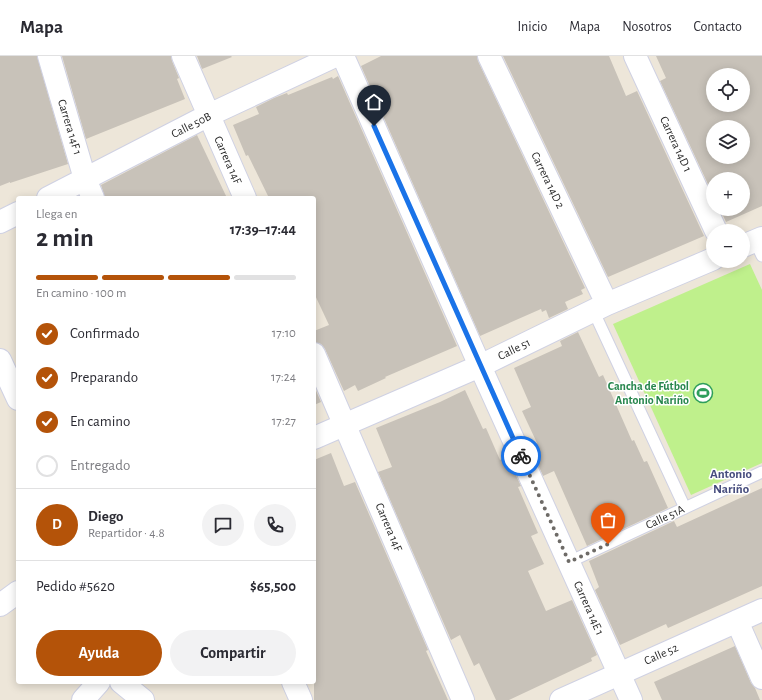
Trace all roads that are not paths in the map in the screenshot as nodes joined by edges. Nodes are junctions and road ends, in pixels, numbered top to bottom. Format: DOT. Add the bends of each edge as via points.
graph roads {
  1 [pos="49,56"];
  2 [pos="183,56"];
  3 [pos="336,56"];
  4 [pos="343,56"];
  5 [pos="489,56"];
  6 [pos="635,56"];
  7 [pos="209,115"];
  8 [pos="89,188"];
  9 [pos="56,196"];
  10 [pos="244,196"];
  11 [pos="16,214"];
  12 [pos="0,222"];
  13 [pos="713,224"];
  14 [pos="706,262"];
  15 [pos="600,307"];
  16 [pos="316,359"];
  17 [pos="0,360"];
  18 [pos="480,366"];
  19 [pos="16,395"];
  20 [pos="345,425"];
  21 [pos="316,437"];
  22 [pos="762,472"];
  23 [pos="685,508"];
  24 [pos="569,562"];
  25 [pos="762,610"];
  26 [pos="737,621"];
  27 [pos="619,673"];
  28 [pos="762,678"];
  29 [pos="97,684"];
  30 [pos="123,684"];
  31 [pos="294,684"];
  32 [pos="83,700"];
  33 [pos="143,700"];
  34 [pos="301,700"];
  35 [pos="463,700"];
  36 [pos="561,700"];
  37 [pos="631,700"];
  1 -- 8 [label="street, Carrera 14F 1"];
  2 -- 7 [label="street, Carrera 14F"];
  3 -- 7 [label="street, Calle 50B"];
  4 -- 18 [label="street, Carrera 14E 1"];
  5 -- 15 [label="street, Carrera 14D 2"];
  6 -- 13 [label="street, Carrera 14D 1"];
  7 -- 8 [label="street, Calle 50B"];
  7 -- 10 [label="street, Carrera 14F"];
  8 -- 9 [label="street, Calle 50B"];
  11 -- 12 [label="street"];
  14 -- 15 [label="street, Calle 51"];
  15 -- 18 [label="street, Calle 51"];
  15 -- 23 [label="lane, Carrera 14D 2"];
  16 -- 20 [label="street, Carrera 14F"];
  17 -- 19 [label="street"];
  18 -- 20 [label="street, Calle 51"];
  18 -- 24 [label="street, Carrera 14E 1"];
  20 -- 21 [label="street, Calle 51"];
  20 -- 35 [label="street, Carrera 14F"];
  22 -- 23 [label="lane, Calle 51A"];
  23 -- 24 [label="lane, Calle 51A"];
  24 -- 27 [label="street, Carrera 14E 1"];
  25 -- 26 [label="street, Calle 52"];
  26 -- 27 [label="street, Calle 52"];
  26 -- 28 [label="street"];
  27 -- 36 [label="street, Calle 52"];
  27 -- 37 [label="street, Carrera 14E 1"];
  29 -- 32 [label="street"];
  30 -- 33 [label="street"];
  31 -- 34 [label="street"];
}
